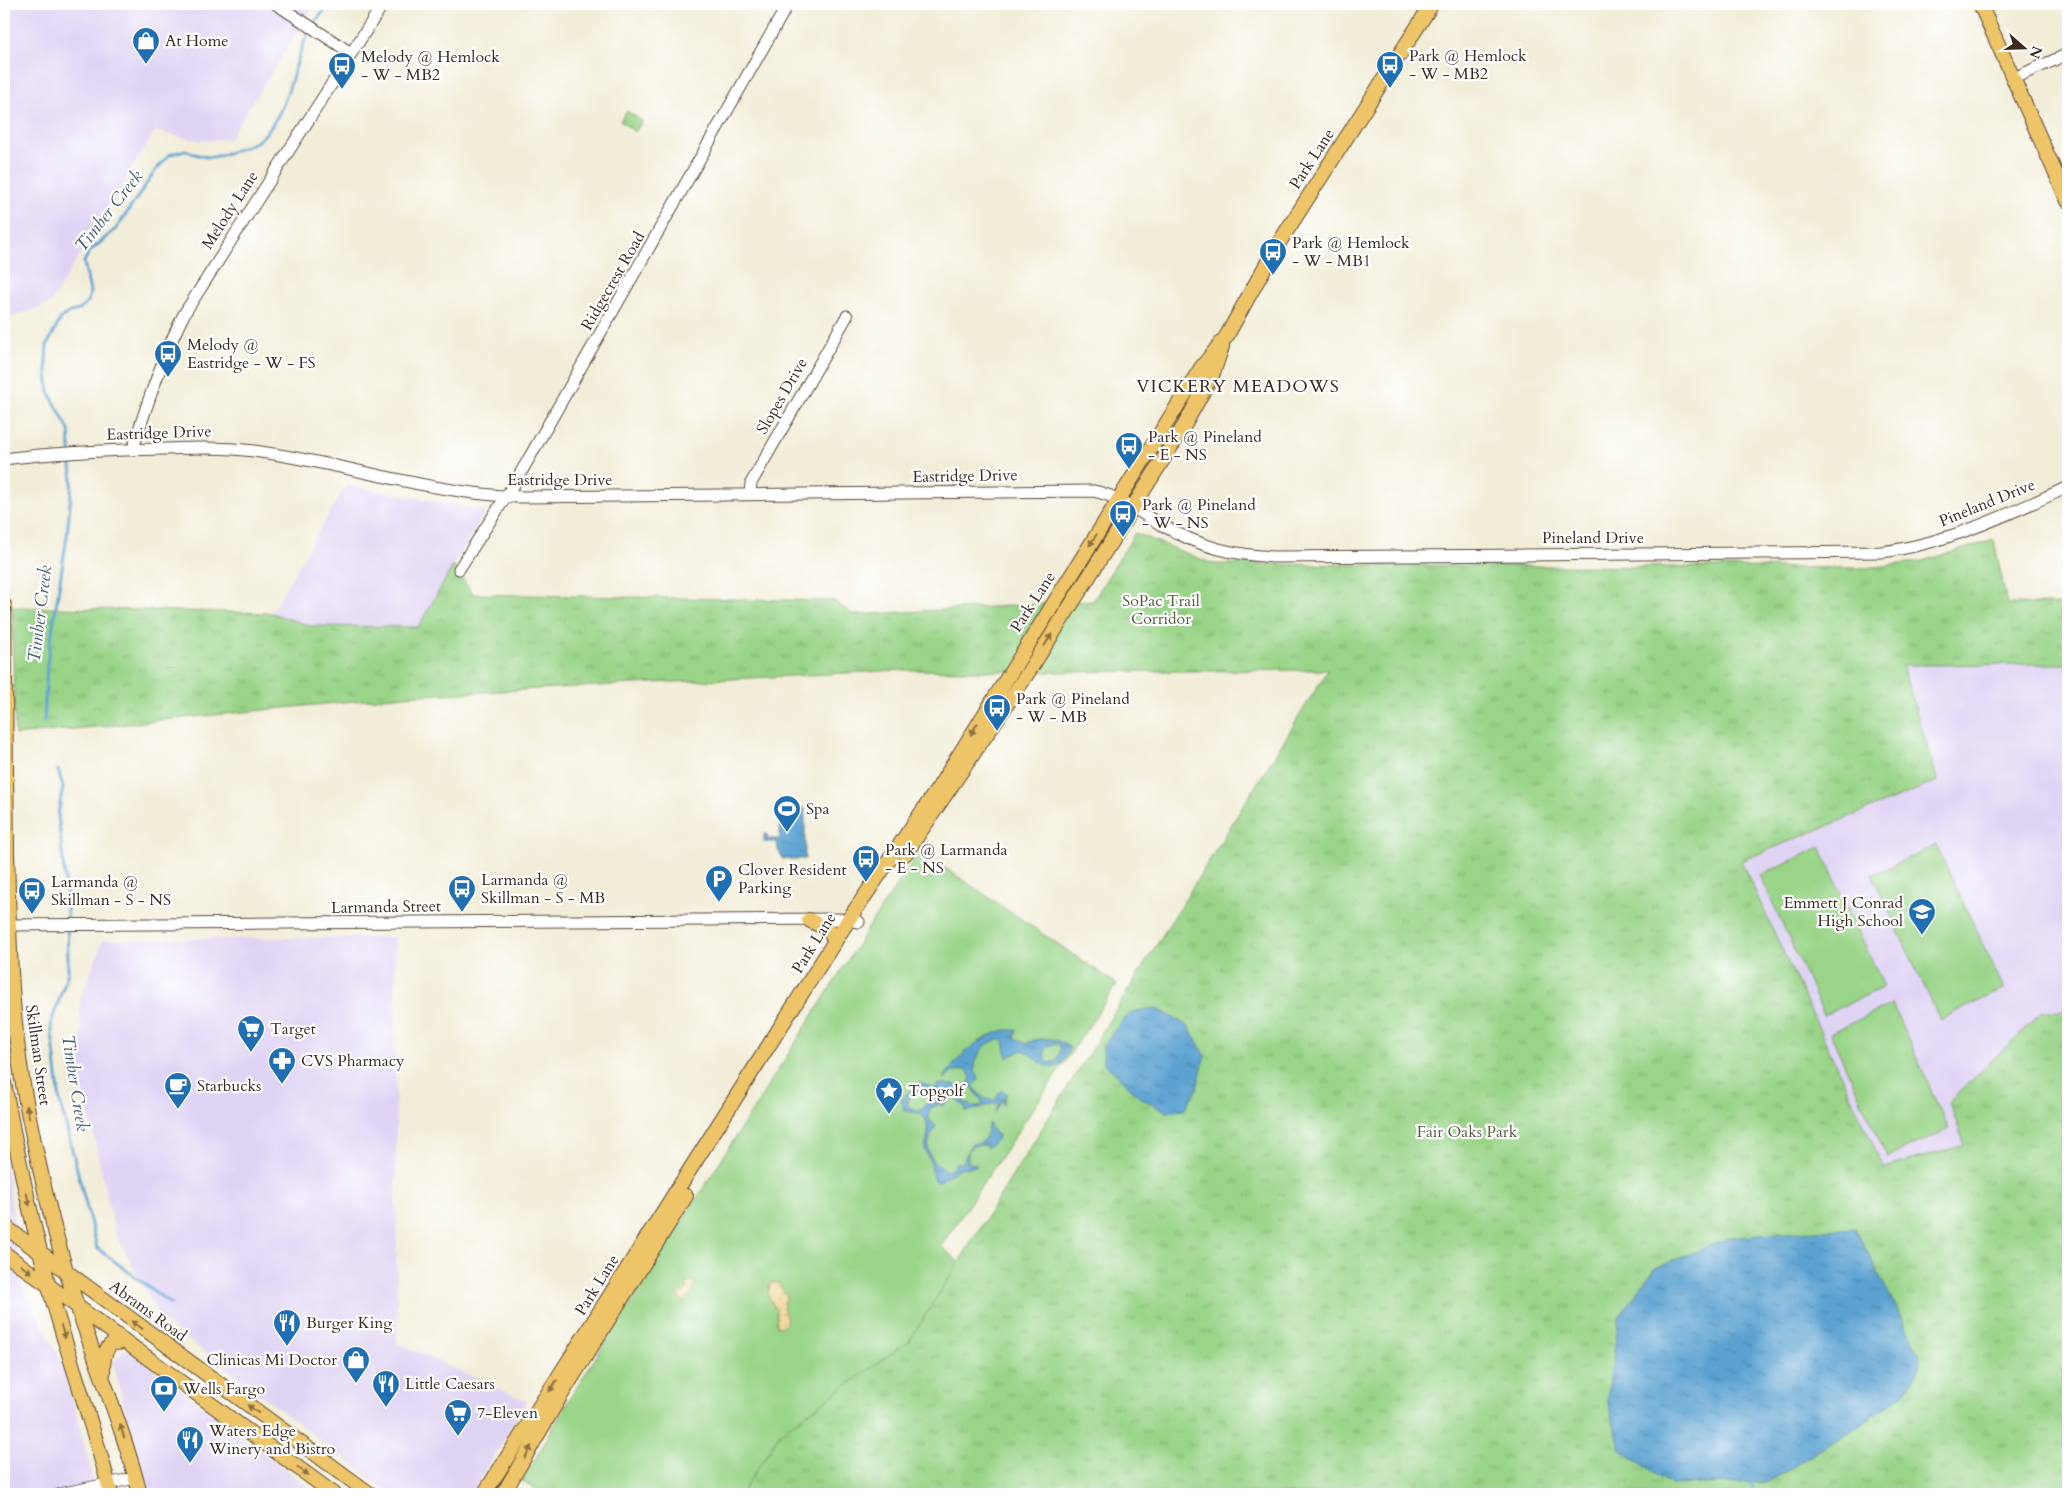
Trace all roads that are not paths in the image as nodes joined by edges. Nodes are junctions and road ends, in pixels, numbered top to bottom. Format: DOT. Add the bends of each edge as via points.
graph roads {
  1 [pos="276,4"];
  2 [pos="383,4"];
  3 [pos="788,4"];
  4 [pos="1432,4"];
  5 [pos="1980,4"];
  6 [pos="351,53"];
  7 [pos="2068,54"];
  8 [pos="2014,78"];
  9 [pos="2068,201"];
  10 [pos="848,316"];
  11 [pos="1226,337"];
  12 [pos="133,449"];
  13 [pos="4,459"];
  14 [pos="2068,487"];
  15 [pos="750,494"];
  16 [pos="507,497"];
  17 [pos="1120,499"];
  18 [pos="1133,507"];
  19 [pos="459,569"];
  20 [pos="4,605"];
  21 [pos="1009,673"];
  22 [pos="1022,682"];
  23 [pos="957,769"];
  24 [pos="809,920"];
  25 [pos="854,921"];
  26 [pos="6,925"];
  27 [pos="835,942"];
  28 [pos="4,1083"];
  29 [pos="4,1226"];
  30 [pos="4,1253"];
  31 [pos="41,1254"];
  32 [pos="67,1273"];
  33 [pos="49,1285"];
  34 [pos="78,1308"];
  35 [pos="125,1342"];
  36 [pos="103,1382"];
  37 [pos="283,1430"];
  38 [pos="271,1448"];
  39 [pos="136,1478"];
  40 [pos="110,1490"];
  41 [pos="60,1494"];
  42 [pos="140,1494"];
  43 [pos="334,1494"];
  44 [pos="370,1494"];
  45 [pos="484,1494"];
  46 [pos="503,1494"];
  1 -- 6 [label="street"];
  2 -- 6 [label="street, Melody Lane"];
  3 -- 16 [label="street, Ridgecrest Road"];
  4 -- 11 [label="main road, Park Lane" via="1275,249"];
  5 -- 8 [label="main road"];
  6 -- 12 [label="street, Melody Lane" via="184,314 155,379"];
  7 -- 8 [label="street"];
  8 -- 9 [label="main road"];
  10 -- 15 [label="street, Slopes Drive" via="752,483"];
  11 -- 17 [label="main road, Park Lane" via="1201,368"];
  11 -- 18 [label="main road, Park Lane" via="1213,373"];
  12 -- 13 [label="street, Eastridge Drive"];
  12 -- 16 [label="street, Eastridge Drive" via="256,451 428,486"];
  14 -- 18 [label="street, Pineland Drive" via="1948,536 1912,548 1881,552 1249,556 1188,540"];
  15 -- 16 [label="street, Eastridge Drive"];
  15 -- 17 [label="street, Eastridge Drive" via="1078,491 1109,494"];
  16 -- 19 [label="street, Ridgecrest Road"];
  17 -- 18 [label="street, Pineland Drive"];
  17 -- 21 [label="main road, Park Lane, one-way"];
  22 -- 18 [label="main road, Park Lane, one-way"];
  20 -- 26 [label="main road, Skillman Street"];
  21 -- 22 [label="main road"];
  21 -- 23 [label="main road, Park Lane, one-way"];
  22 -- 23 [label="main road, Park Lane"];
  23 -- 25 [label="main road, Park Lane"];
  24 -- 25 [label="street, Larmanda Street"];
  24 -- 26 [label="street, Larmanda Street"];
  24 -- 27 [label="main road" via="825,926"];
  25 -- 27 [label="main road, Park Lane"];
  46 -- 25 [label="main road, Park Lane, one-way" via="586,1353"];
  32 -- 26 [label="main road, Skillman Street, one-way" via="25,1096"];
  27 -- 45 [label="main road, Park Lane, one-way"];
  28 -- 31 [label="main road, one-way"];
  29 -- 31 [label="main road, Abrams Road"];
  30 -- 33 [label="main road, one-way"];
  31 -- 32 [label="main road, Abrams Road"];
  31 -- 33 [label="main road"];
  32 -- 34 [label="main road, Skillman Street"];
  37 -- 32 [label="main road, Abrams Road, one-way"];
  33 -- 34 [label="main road"];
  33 -- 40 [label="main road, one-way"];
  34 -- 35 [label="main road"];
  34 -- 36 [label="main road, Skillman Street"];
  35 -- 36 [label="main road" via="113,1343 107,1348"];
  35 -- 38 [label="main road"];
  39 -- 36 [label="main road, Skillman Street, one-way" via="122,1429"];
  37 -- 38 [label="main road"];
  37 -- 44 [label="main road, Abrams Road"];
  38 -- 43 [label="main road, one-way"];
  39 -- 40 [label="street"];
  39 -- 42 [label="main road, Skillman Street"];
  40 -- 41 [label="street"];
}
